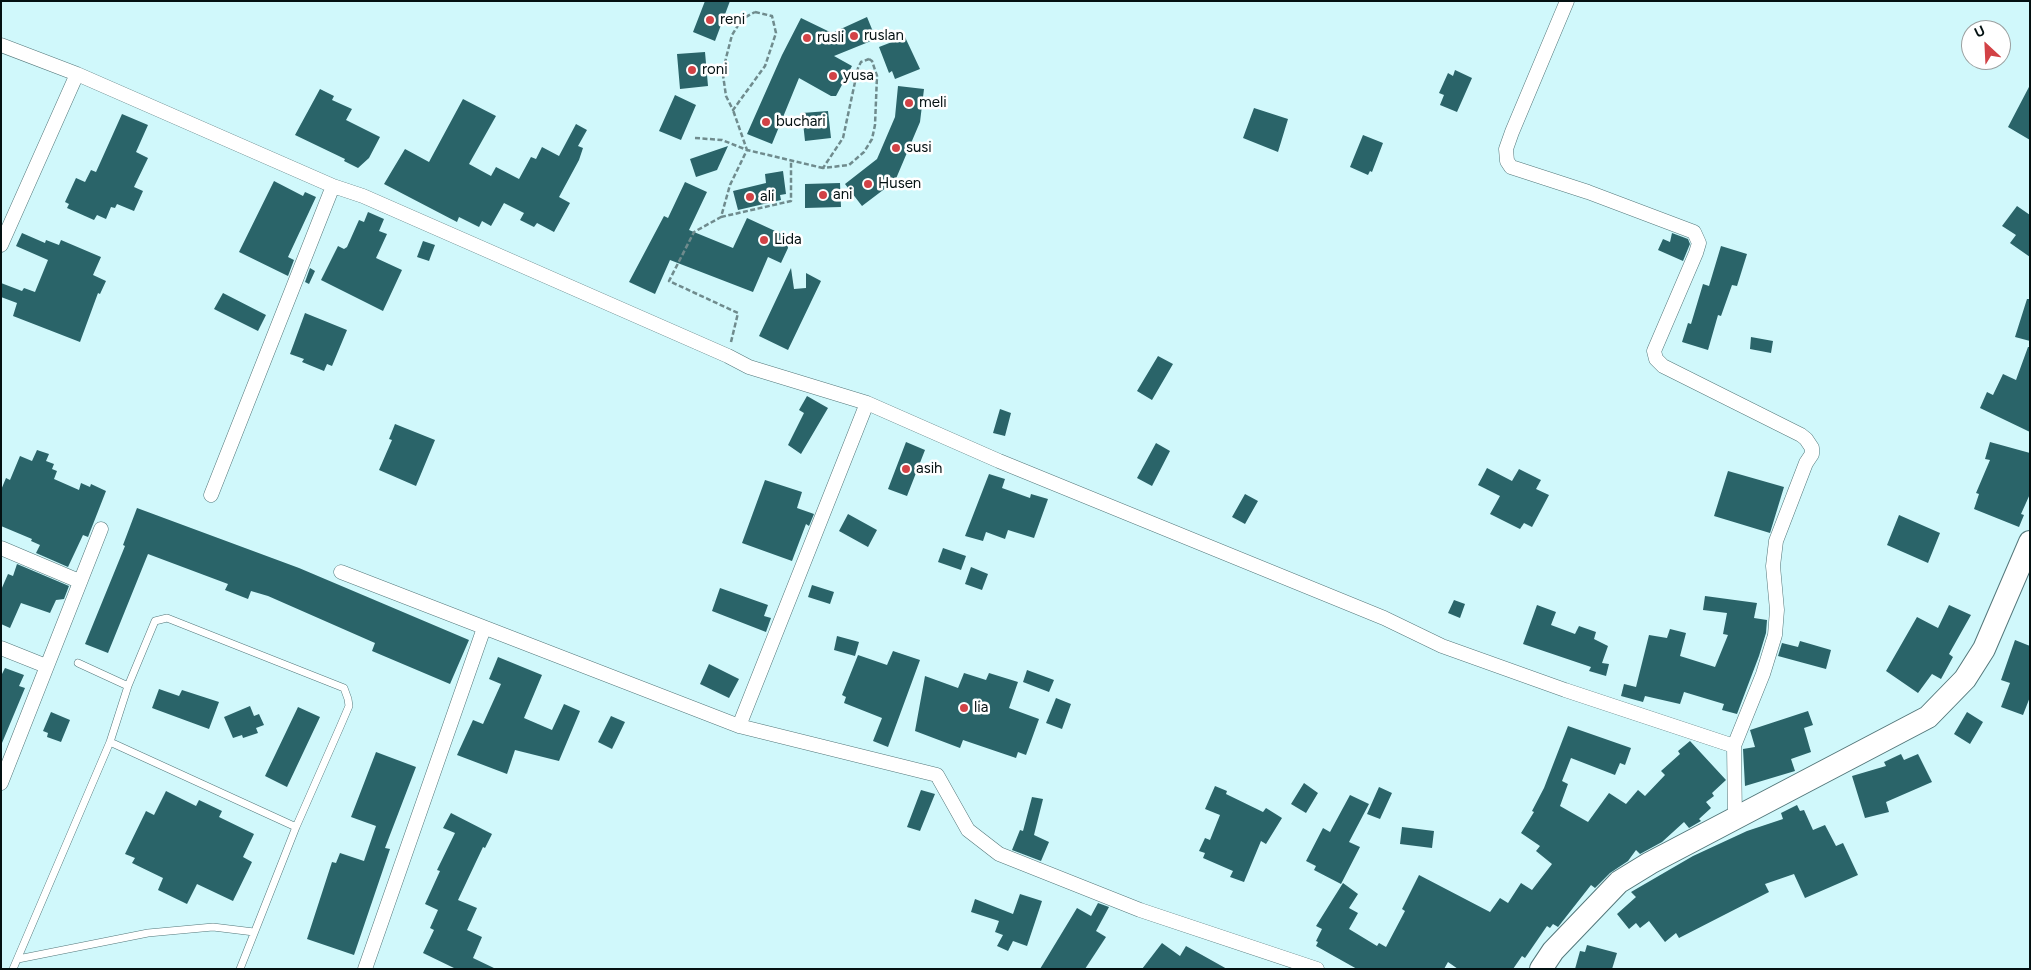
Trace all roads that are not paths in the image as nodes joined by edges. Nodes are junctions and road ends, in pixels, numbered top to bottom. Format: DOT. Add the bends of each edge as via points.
graph roads {
  1 [pos="1566,1"];
  2 [pos="1,45"];
  3 [pos="77,74"];
  4 [pos="333,186"];
  5 [pos="5,225"];
  6 [pos="1,246"];
  7 [pos="867,403"];
  8 [pos="211,495"];
  9 [pos="101,529"];
  10 [pos="2030,542"];
  11 [pos="1,548"];
  12 [pos="341,572"];
  13 [pos="79,581"];
  14 [pos="484,628"];
  15 [pos="1,648"];
  16 [pos="78,663"];
  17 [pos="46,666"];
  18 [pos="128,686"];
  19 [pos="739,726"];
  20 [pos="110,742"];
  21 [pos="1734,746"];
  22 [pos="7,751"];
  23 [pos="1,783"];
  24 [pos="1736,819"];
  25 [pos="296,827"];
  26 [pos="254,932"];
  27 [pos="18,958"];
  28 [pos="13,969"];
  29 [pos="240,969"];
  30 [pos="365,969"];
  31 [pos="1317,969"];
  32 [pos="1541,969"];
  1 -- 21 [label="street" via="1512,132 1506,149 1507,161 1511,167 1694,232 1699,243 1654,351 1656,359 1663,366 1801,435 1812,448 1776,541 1775,635"];
  2 -- 3 [label="street"];
  3 -- 4 [label="street"];
  3 -- 5 [label="street"];
  4 -- 7 [label="street" via="363,196 749,367"];
  4 -- 8 [label="street"];
  5 -- 6 [label="street"];
  7 -- 19 [label="street"];
  7 -- 21 [label="street" via="999,461 1384,618 1442,646"];
  9 -- 13 [label="street"];
  10 -- 24 [label="main road" via="1984,649 1943,705 1912,727"];
  11 -- 13 [label="street"];
  12 -- 14 [label="street"];
  13 -- 17 [label="street"];
  14 -- 19 [label="street"];
  14 -- 30 [label="street"];
  15 -- 17 [label="street"];
  16 -- 18 [label="lane"];
  17 -- 22 [label="street"];
  18 -- 20 [label="lane"];
  18 -- 25 [label="lane" via="155,621 167,618 344,688 349,706"];
  19 -- 31 [label="street" via="937,775 968,830 999,854 1140,910"];
  20 -- 25 [label="lane"];
  20 -- 27 [label="lane"];
  21 -- 24 [label="street"];
  22 -- 23 [label="street"];
  24 -- 32 [label="main road" via="1619,882 1553,951"];
  25 -- 26 [label="lane"];
  26 -- 27 [label="lane" via="213,927 148,933"];
  26 -- 29 [label="lane"];
  27 -- 28 [label="lane"];
}
